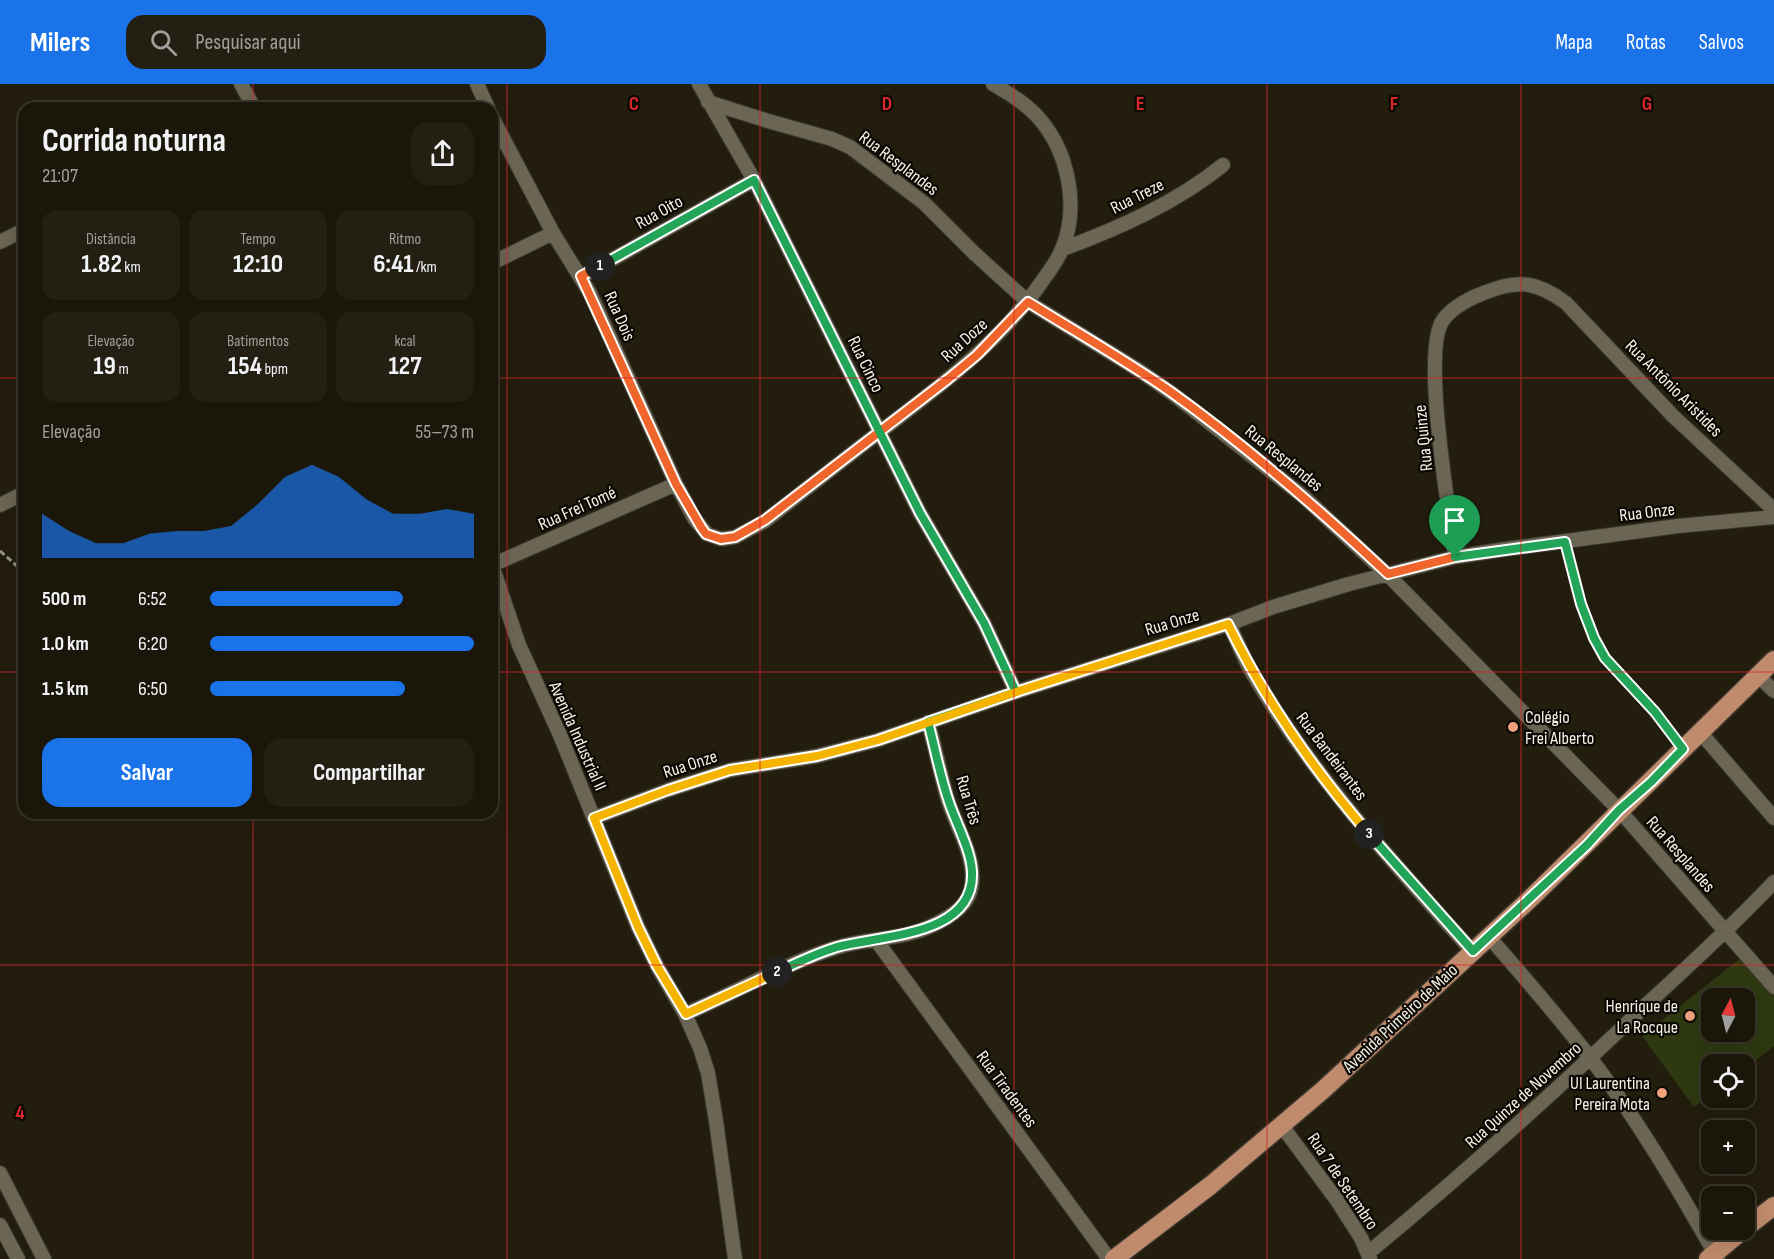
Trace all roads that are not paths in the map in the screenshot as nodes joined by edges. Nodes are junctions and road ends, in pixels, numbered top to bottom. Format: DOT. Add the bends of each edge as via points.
graph roads {
  1 [pos="241,84"];
  2 [pos="477,84"];
  3 [pos="699,84"];
  4 [pos="993,84"];
  5 [pos="251,102"];
  6 [pos="485,102"];
  7 [pos="708,102"];
  8 [pos="498,128"];
  9 [pos="1223,165"];
  10 [pos="754,180"];
  11 [pos="553,232"];
  12 [pos="18,233"];
  13 [pos="0,242"];
  14 [pos="1062,249"];
  15 [pos="498,260"];
  16 [pos="581,276"];
  17 [pos="1550,291"];
  18 [pos="1028,302"];
  19 [pos="880,432"];
  20 [pos="676,484"];
  21 [pos="18,496"];
  22 [pos="0,505"];
  23 [pos="1774,510"];
  24 [pos="1774,517"];
  25 [pos="706,534"];
  26 [pos="1455,557"];
  27 [pos="498,562"];
  28 [pos="1388,574"];
  29 [pos="498,583"];
  30 [pos="1228,624"];
  31 [pos="1774,660"];
  32 [pos="1758,676"];
  33 [pos="1774,691"];
  34 [pos="1016,692"];
  35 [pos="928,722"];
  36 [pos="1700,732"];
  37 [pos="1619,810"];
  38 [pos="594,818"];
  39 [pos="1774,818"];
  40 [pos="1774,882"];
  41 [pos="1726,932"];
  42 [pos="1489,937"];
  43 [pos="876,940"];
  44 [pos="1473,951"];
  45 [pos="1774,987"];
  46 [pos="686,1014"];
  47 [pos="1590,1058"];
  48 [pos="1282,1126"];
  49 [pos="0,1173"];
  50 [pos="1774,1206"];
  51 [pos="1755,1221"];
  52 [pos="0,1225"];
  53 [pos="1732,1240"];
  54 [pos="1369,1256"];
  55 [pos="1714,1257"];
  56 [pos="18,1259"];
  57 [pos="44,1259"];
  58 [pos="735,1259"];
  59 [pos="1109,1259"];
  60 [pos="1114,1259"];
  1 -- 5 [label="street"];
  2 -- 6 [label="street"];
  3 -- 7 [label="street, Rua Cinco"];
  4 -- 14 [label="street, Rua Doze" via="1037,116 1057,147 1071,192"];
  7 -- 10 [label="street, Rua Cinco"];
  7 -- 18 [label="street, Rua Resplandes" via="850,147 924,202"];
  8 -- 11 [label="street, Rua Dois"];
  9 -- 14 [label="street, Rua Treze" via="1149,212"];
  10 -- 16 [label="street, Rua Oito"];
  10 -- 19 [label="street, Rua Cinco"];
  11 -- 15 [label="street"];
  11 -- 16 [label="street, Rua Dois"];
  12 -- 13 [label="street"];
  14 -- 18 [label="street, Rua Doze"];
  16 -- 20 [label="street, Rua Dois"];
  17 -- 23 [label="street, Rua Antônio Aristides" via="1673,416"];
  17 -- 26 [label="street, Rua Quinze" via="1532,284 1507,285 1475,296 1442,321 1435,351 1441,451"];
  18 -- 19 [label="street, Rua Doze" via="977,355"];
  18 -- 28 [label="street, Rua Resplandes" via="1173,393 1304,497"];
  19 -- 25 [label="street, Rua Doze" via="748,531 721,539"];
  19 -- 34 [label="street, Rua Cinco" via="920,513 984,623"];
  20 -- 25 [label="street, Rua Dois"];
  20 -- 27 [label="street, Rua Frei Tomé"];
  21 -- 22 [label="street"];
  24 -- 26 [label="street, Rua Onze"];
  26 -- 28 [label="street, Rua Onze"];
  28 -- 30 [label="street, Rua Onze"];
  28 -- 37 [label="street, Rua Resplandes"];
  29 -- 38 [label="street, Avenida Industrial II" via="523,656"];
  30 -- 34 [label="street, Rua Onze"];
  30 -- 44 [label="street, Rua Bandeirantes" via="1249,668 1319,771 1380,847"];
  31 -- 32 [label="main road, Avenida Primeiro de Maio"];
  32 -- 33 [label="street"];
  32 -- 36 [label="main road, Avenida Primeiro de Maio"];
  34 -- 35 [label="street, Rua Onze"];
  35 -- 38 [label="street, Rua Onze" via="817,756 730,770"];
  35 -- 43 [label="street, Rua Três" via="970,862 971,889 967,899 945,919 907,934"];
  36 -- 37 [label="main road, Avenida Primeiro de Maio"];
  36 -- 39 [label="street"];
  37 -- 41 [label="street, Rua Resplandes"];
  37 -- 42 [label="main road, Avenida Primeiro de Maio"];
  38 -- 46 [label="street, Avenida Industrial II" via="638,927"];
  40 -- 41 [label="street, Rua Quinze de Novembro"];
  41 -- 45 [label="street, Rua Resplandes"];
  41 -- 47 [label="street, Rua Quinze de Novembro"];
  42 -- 44 [label="main road, Avenida Primeiro de Maio"];
  42 -- 47 [label="street"];
  43 -- 46 [label="street" via="837,947"];
  43 -- 59 [label="street, Rua Tiradentes"];
  44 -- 48 [label="main road, Avenida Primeiro de Maio"];
  46 -- 58 [label="street, Avenida Industrial II" via="708,1074"];
  47 -- 54 [label="street, Rua Quinze de Novembro"];
  47 -- 55 [label="street" via="1633,1120"];
  48 -- 54 [label="street, Rua 7 de Setembro" via="1336,1199"];
  48 -- 60 [label="main road, Avenida Primeiro de Maio"];
  49 -- 57 [label="street"];
  50 -- 51 [label="main road"];
  52 -- 56 [label="street"];
  53 -- 55 [label="main road"];
}
